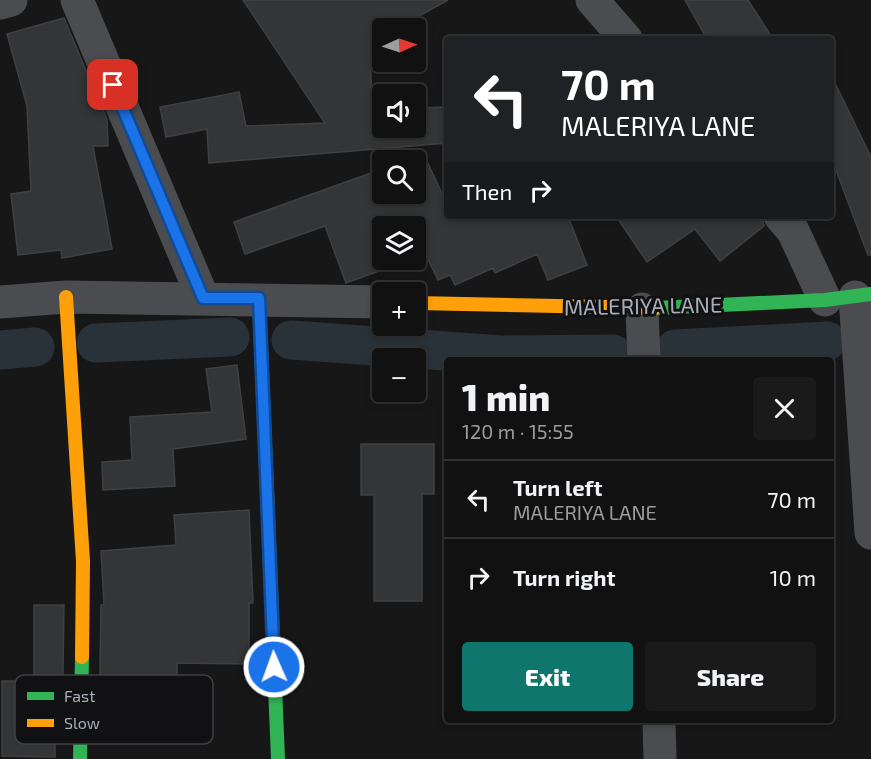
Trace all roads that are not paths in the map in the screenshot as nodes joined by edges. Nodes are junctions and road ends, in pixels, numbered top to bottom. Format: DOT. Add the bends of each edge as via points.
graph roads {
  1 [pos="11,0"];
  2 [pos="77,0"];
  3 [pos="592,0"];
  4 [pos="0,3"];
  5 [pos="623,36"];
  6 [pos="783,219"];
  7 [pos="66,297"];
  8 [pos="850,297"];
  9 [pos="203,298"];
  10 [pos="259,298"];
  11 [pos="0,302"];
  12 [pos="372,302"];
  13 [pos="426,303"];
  14 [pos="642,309"];
  15 [pos="644,357"];
  16 [pos="871,533"];
  17 [pos="81,675"];
  18 [pos="659,723"];
  19 [pos="80,744"];
  20 [pos="80,759"];
  21 [pos="278,759"];
  22 [pos="660,759"];
  1 -- 4 [label="street"];
  2 -- 9 [label="street"];
  3 -- 5 [label="street"];
  6 -- 8 [label="street"];
  7 -- 9 [label="street"];
  7 -- 11 [label="street"];
  7 -- 17 [label="street" via="83,561"];
  8 -- 14 [label="street, MALERIYA LANE"];
  8 -- 16 [label="street"];
  9 -- 10 [label="street"];
  10 -- 12 [label="street"];
  10 -- 21 [label="street"];
  13 -- 14 [label="street, MALERIYA LANE"];
  14 -- 15 [label="street"];
  18 -- 22 [label="street"];
  19 -- 20 [label="street"];
}
